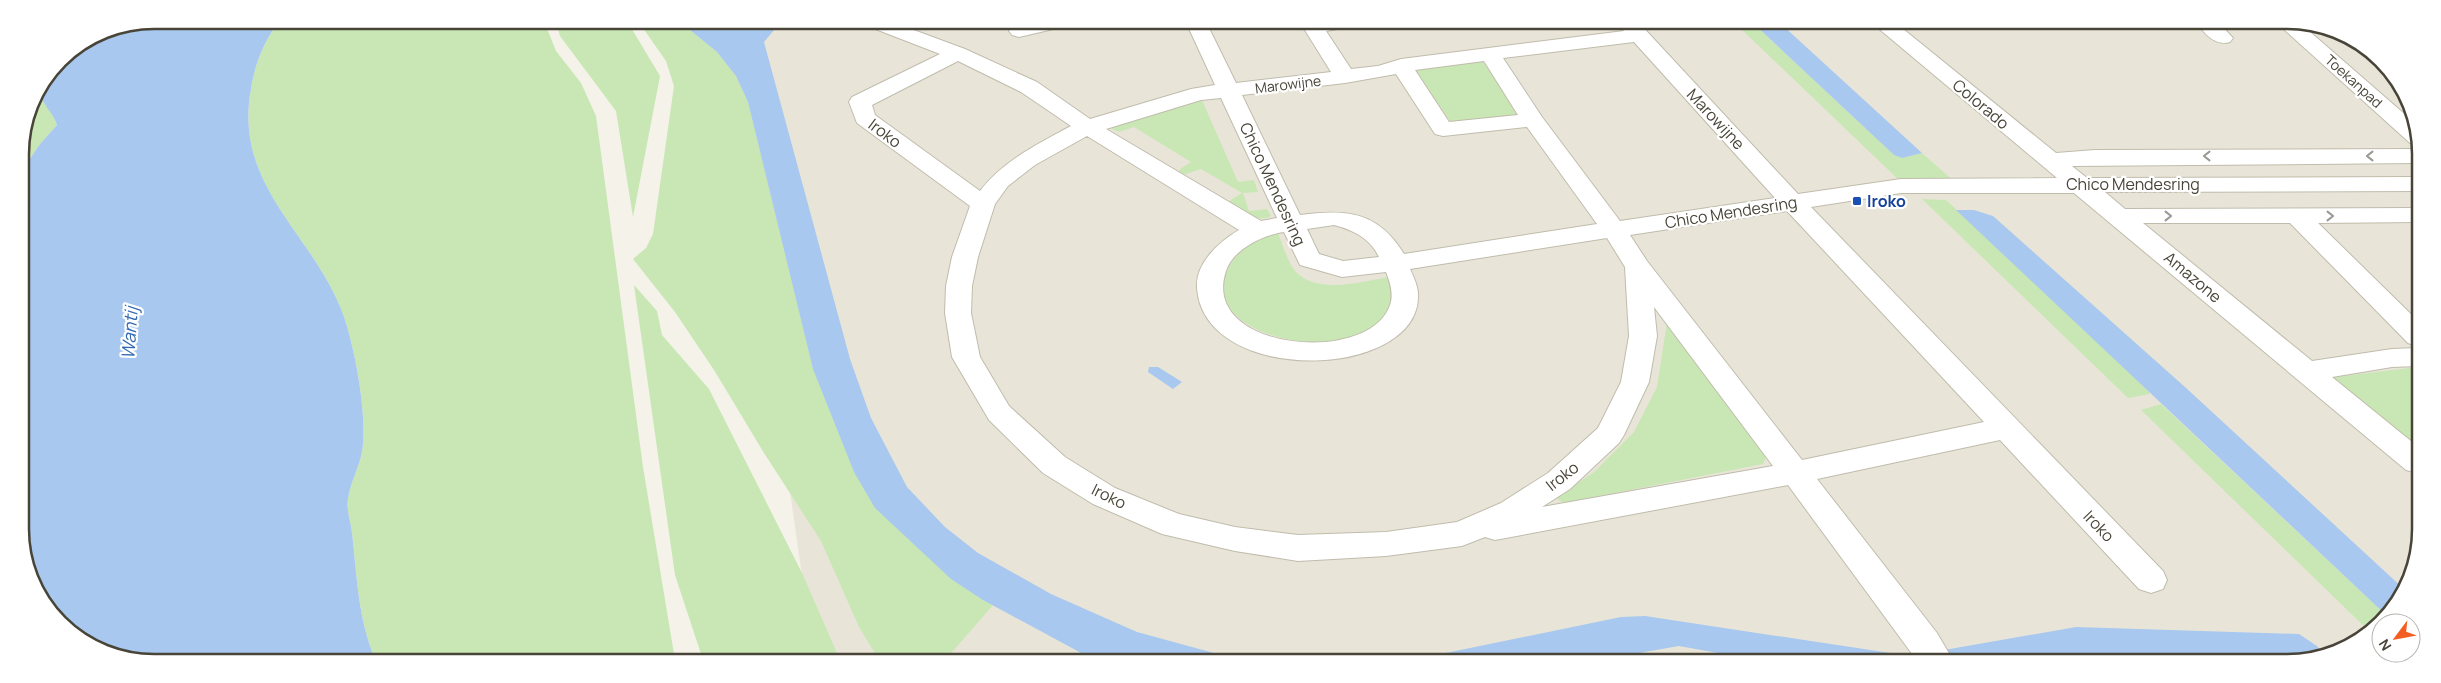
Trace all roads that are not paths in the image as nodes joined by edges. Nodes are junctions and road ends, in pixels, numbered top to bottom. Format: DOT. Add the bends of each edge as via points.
graph roads {
  1 [pos="891,29"];
  2 [pos="1028,29"];
  3 [pos="1199,29"];
  4 [pos="1315,29"];
  5 [pos="1633,29"];
  6 [pos="1891,29"];
  7 [pos="2213,29"];
  8 [pos="2294,29"];
  9 [pos="1019,31"];
  10 [pos="2223,38"];
  11 [pos="958,53"];
  12 [pos="1490,54"];
  13 [pos="1400,65"];
  14 [pos="1345,77"];
  15 [pos="1230,91"];
  16 [pos="1533,120"];
  17 [pos="1087,128"];
  18 [pos="2410,131"];
  19 [pos="2412,156"];
  20 [pos="2049,160"];
  21 [pos="2078,184"];
  22 [pos="2412,184"];
  23 [pos="1793,203"];
  24 [pos="983,204"];
  25 [pos="2412,215"];
  26 [pos="2119,216"];
  27 [pos="2298,216"];
  28 [pos="1291,225"];
  29 [pos="1257,230"];
  30 [pos="1614,230"];
  31 [pos="1395,263"];
  32 [pos="1638,268"];
  33 [pos="2412,331"];
  34 [pos="2412,357"];
  35 [pos="2307,372"];
  36 [pos="2006,428"];
  37 [pos="2412,458"];
  38 [pos="1794,473"];
  39 [pos="1462,534"];
  40 [pos="2151,580"];
  41 [pos="1931,653"];
  1 -- 11 [label="street"];
  2 -- 9 [label="street"];
  3 -- 15 [label="street, Chico Mendesring"];
  4 -- 14 [label="street, Marowijne"];
  5 -- 12 [label="street, Marowijne"];
  5 -- 23 [label="street, Marowijne"];
  6 -- 20 [label="street, Colorado"];
  7 -- 10 [label="street"];
  8 -- 18 [label="street, Toekanpad"];
  11 -- 17 [label="street" via="1029,87"];
  11 -- 24 [label="street, Iroko" via="860,102 865,118"];
  12 -- 13 [label="street, Marowijne"];
  12 -- 16 [label="street"];
  13 -- 14 [label="street, Marowijne" via="1381,72"];
  13 -- 16 [label="street" via="1443,129"];
  14 -- 15 [label="street, Marowijne"];
  15 -- 17 [label="street, Iroko" via="1199,94"];
  15 -- 28 [label="street, Chico Mendesring"];
  16 -- 30 [label="street"];
  17 -- 24 [label="street, Iroko" via="1027,160 1000,181"];
  17 -- 29 [label="street"];
  19 -- 20 [label="street, Chico Mendesring, one-way"];
  20 -- 21 [label="street, Colorado"];
  21 -- 22 [label="street, Chico Mendesring"];
  21 -- 23 [label="street, Chico Mendesring" via="1901,186"];
  21 -- 26 [label="street, Amazone"];
  23 -- 30 [label="street, Chico Mendesring"];
  23 -- 36 [label="street, Iroko"];
  24 -- 39 [label="street, Iroko" via="959,286 958,313 966,357 998,413 1054,465 1104,496 1173,525 1235,539 1298,548 1386,544"];
  27 -- 25 [label="street, Chico Mendesring, one-way"];
  26 -- 27 [label="street, Chico Mendesring, one-way"];
  26 -- 35 [label="street, Amazone"];
  27 -- 33 [label="street"];
  28 -- 29 [label="street"];
  28 -- 31 [label="street" via="1334,218 1360,224 1385,241"];
  28 -- 31 [label="street, Chico Mendesring" via="1309,259 1342,269"];
  29 -- 31 [label="street" via="1228,248 1213,266 1208,286 1212,305 1225,321 1250,341 1311,353 1345,349 1373,337 1393,323 1404,305 1405,288"];
  30 -- 31 [label="street, Chico Mendesring"];
  30 -- 32 [label="street, Iroko"];
  32 -- 38 [label="street, Iroko"];
  32 -- 39 [label="street, Iroko" via="1643,336 1635,382 1609,436 1559,481 1512,511"];
  34 -- 35 [label="street"];
  35 -- 37 [label="street, Amazone"];
  36 -- 38 [label="street, Iroko"];
  36 -- 40 [label="street, Iroko"];
  38 -- 39 [label="street, Iroko"];
  38 -- 41 [label="street, Iroko"];
}
